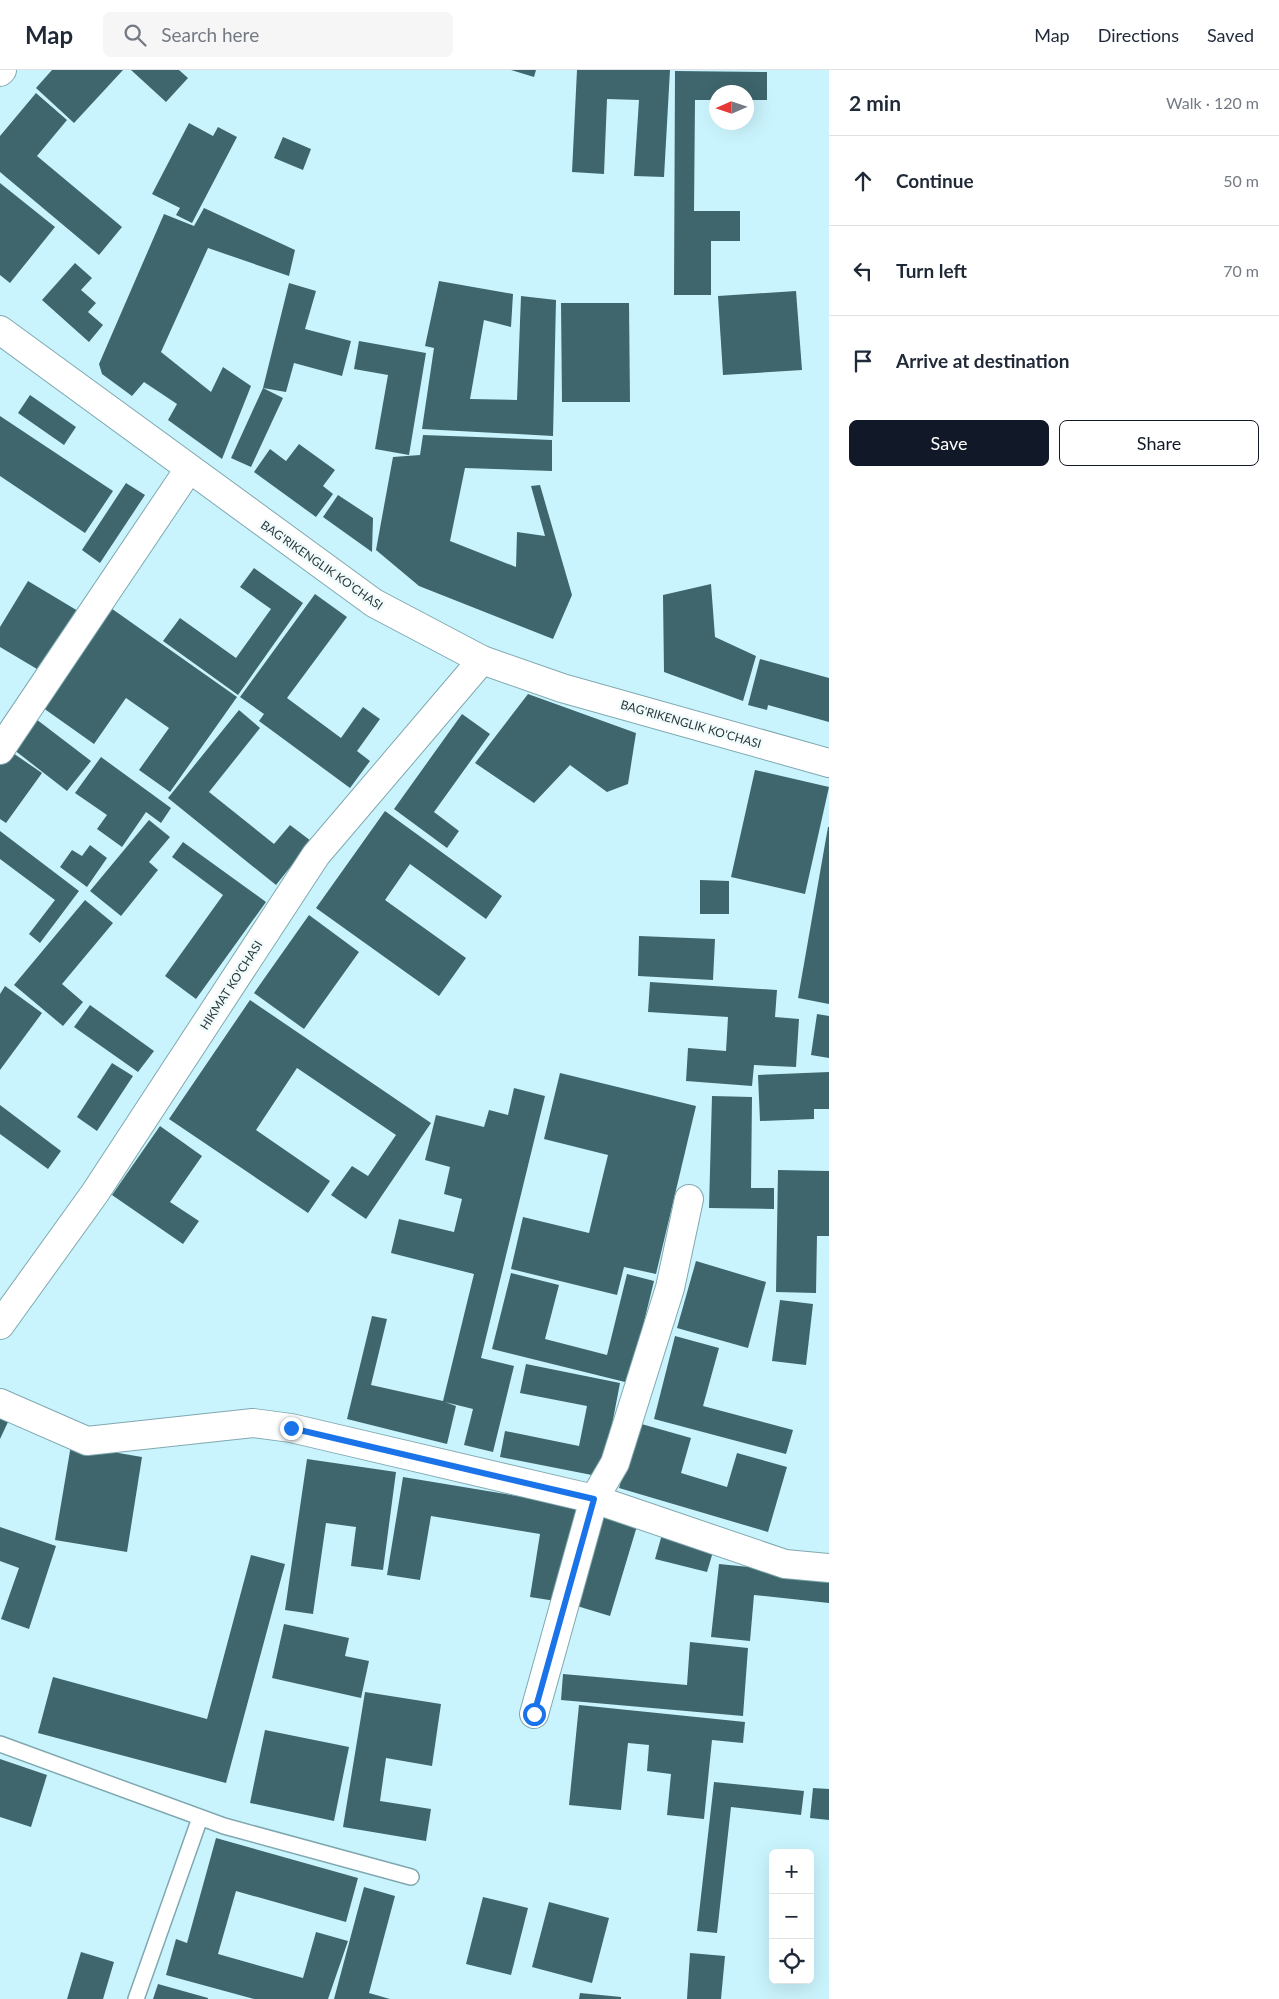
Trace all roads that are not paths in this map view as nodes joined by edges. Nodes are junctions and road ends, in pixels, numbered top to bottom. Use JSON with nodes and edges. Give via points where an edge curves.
{"nodes":[{"id":1,"x":0,"y":330,"type":"edge"},
{"id":2,"x":189,"y":469,"type":"junction"},
{"id":3,"x":482,"y":660,"type":"junction"},
{"id":4,"x":0,"y":750,"type":"edge"},
{"id":5,"x":829,"y":762,"type":"edge"},
{"id":6,"x":690,"y":1199,"type":"dead end"},
{"id":7,"x":0,"y":1325,"type":"edge"},
{"id":8,"x":0,"y":1403,"type":"edge"},
{"id":9,"x":594,"y":1499,"type":"junction"},
{"id":10,"x":829,"y":1568,"type":"edge"},
{"id":11,"x":534,"y":1714,"type":"dead end"},
{"id":12,"x":0,"y":1744,"type":"edge"},
{"id":13,"x":200,"y":1818,"type":"junction"},
{"id":14,"x":411,"y":1877,"type":"dead end"},
{"id":15,"x":136,"y":1999,"type":"edge"}],
"edges":[{"from":1,"to":2,"type":"street","name":"BAG'RIKENGLIK KO'CHASI"},
{"from":2,"to":3,"type":"street","name":"BAG'RIKENGLIK KO'CHASI","via":[[374,603]]},
{"from":2,"to":4,"type":"street"},
{"from":3,"to":5,"type":"street","name":"BAG'RIKENGLIK KO'CHASI","via":[[562,688]]},
{"from":3,"to":7,"type":"street","name":"HIKMAT KO'CHASI","via":[[316,855],[95,1193]]},
{"from":6,"to":9,"type":"street","via":[[670,1288],[615,1463]]},
{"from":8,"to":9,"type":"street","via":[[87,1441],[262,1424],[316,1433]]},
{"from":9,"to":10,"type":"street","via":[[785,1564]]},
{"from":9,"to":11,"type":"street"},
{"from":12,"to":13,"type":"lane"},
{"from":13,"to":14,"type":"lane"},
{"from":13,"to":15,"type":"lane"}]}
